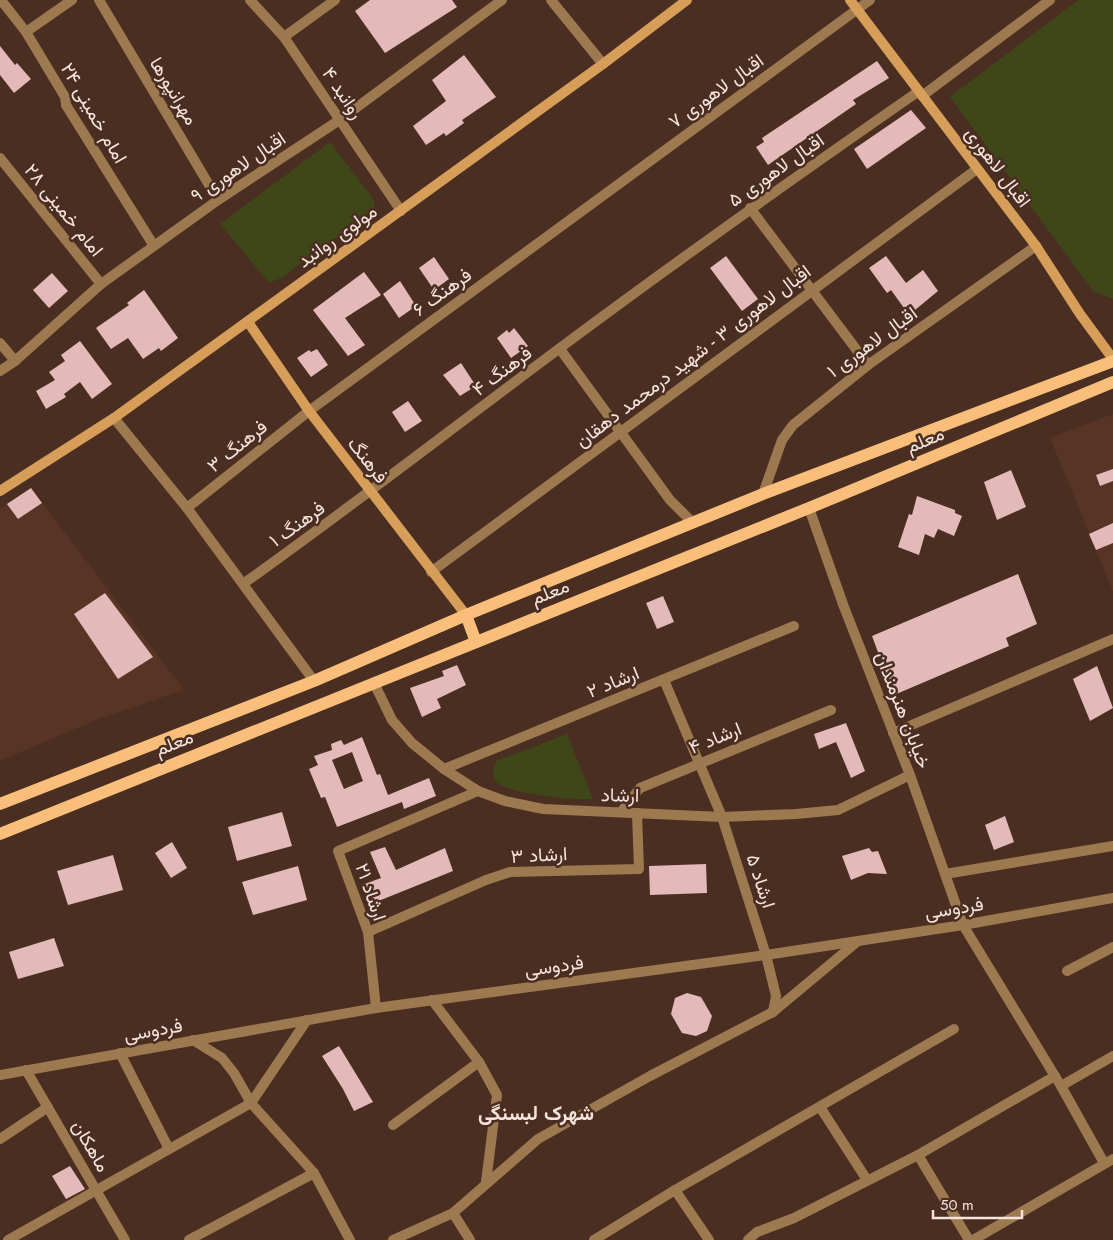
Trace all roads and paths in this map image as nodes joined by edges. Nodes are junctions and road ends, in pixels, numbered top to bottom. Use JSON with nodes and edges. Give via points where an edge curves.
{"nodes":[{"id":1,"x":1,"y":0,"type":"edge"},
{"id":2,"x":72,"y":0,"type":"edge"},
{"id":3,"x":99,"y":0,"type":"edge"},
{"id":4,"x":250,"y":0,"type":"edge"},
{"id":5,"x":334,"y":0,"type":"edge"},
{"id":6,"x":502,"y":0,"type":"edge"},
{"id":7,"x":551,"y":0,"type":"edge"},
{"id":8,"x":687,"y":0,"type":"edge"},
{"id":9,"x":850,"y":0,"type":"edge"},
{"id":10,"x":870,"y":0,"type":"edge"},
{"id":11,"x":1050,"y":0,"type":"edge"},
{"id":12,"x":857,"y":9,"type":"junction"},
{"id":13,"x":26,"y":32,"type":"junction"},
{"id":14,"x":284,"y":38,"type":"junction"},
{"id":15,"x":603,"y":64,"type":"junction"},
{"id":16,"x":921,"y":94,"type":"junction"},
{"id":17,"x":340,"y":119,"type":"junction"},
{"id":18,"x":0,"y":158,"type":"edge"},
{"id":19,"x":977,"y":169,"type":"junction"},
{"id":20,"x":218,"y":200,"type":"junction"},
{"id":21,"x":596,"y":201,"type":"joint"},
{"id":22,"x":750,"y":208,"type":"junction"},
{"id":23,"x":401,"y":211,"type":"junction"},
{"id":24,"x":154,"y":246,"type":"junction"},
{"id":25,"x":1036,"y":246,"type":"junction"},
{"id":26,"x":655,"y":278,"type":"joint"},
{"id":27,"x":102,"y":284,"type":"junction"},
{"id":28,"x":812,"y":289,"type":"junction"},
{"id":29,"x":248,"y":322,"type":"junction"},
{"id":30,"x":0,"y":343,"type":"edge"},
{"id":31,"x":560,"y":349,"type":"junction"},
{"id":32,"x":1113,"y":360,"type":"edge"},
{"id":33,"x":15,"y":361,"type":"junction"},
{"id":34,"x":868,"y":365,"type":"junction"},
{"id":35,"x":0,"y":371,"type":"edge"},
{"id":36,"x":1113,"y":382,"type":"edge"},
{"id":37,"x":309,"y":411,"type":"junction"},
{"id":38,"x":114,"y":418,"type":"junction"},
{"id":39,"x":621,"y":431,"type":"junction"},
{"id":40,"x":0,"y":490,"type":"edge"},
{"id":41,"x":371,"y":492,"type":"junction"},
{"id":42,"x":763,"y":494,"type":"junction"},
{"id":43,"x":187,"y":508,"type":"junction"},
{"id":44,"x":809,"y":508,"type":"junction"},
{"id":45,"x":693,"y":523,"type":"junction"},
{"id":46,"x":431,"y":572,"type":"junction"},
{"id":47,"x":243,"y":584,"type":"junction"},
{"id":48,"x":466,"y":615,"type":"junction"},
{"id":49,"x":794,"y":626,"type":"dead end"},
{"id":50,"x":1113,"y":639,"type":"edge"},
{"id":51,"x":476,"y":642,"type":"junction"},
{"id":52,"x":664,"y":680,"type":"junction"},
{"id":53,"x":314,"y":681,"type":"junction"},
{"id":54,"x":374,"y":682,"type":"junction"},
{"id":55,"x":831,"y":710,"type":"dead end"},
{"id":56,"x":892,"y":733,"type":"junction"},
{"id":57,"x":700,"y":763,"type":"junction"},
{"id":58,"x":444,"y":769,"type":"junction"},
{"id":59,"x":910,"y":775,"type":"junction"},
{"id":60,"x":478,"y":791,"type":"junction"},
{"id":61,"x":0,"y":804,"type":"edge"},
{"id":62,"x":621,"y":812,"type":"junction"},
{"id":63,"x":637,"y":813,"type":"junction"},
{"id":64,"x":722,"y":817,"type":"junction"},
{"id":65,"x":0,"y":834,"type":"edge"},
{"id":66,"x":1113,"y":846,"type":"edge"},
{"id":67,"x":945,"y":874,"type":"junction"},
{"id":68,"x":1113,"y":898,"type":"edge"},
{"id":69,"x":964,"y":925,"type":"junction"},
{"id":70,"x":368,"y":932,"type":"junction"},
{"id":71,"x":858,"y":941,"type":"junction"},
{"id":72,"x":1113,"y":946,"type":"edge"},
{"id":73,"x":766,"y":955,"type":"junction"},
{"id":74,"x":1067,"y":971,"type":"dead end"},
{"id":75,"x":432,"y":1000,"type":"junction"},
{"id":76,"x":376,"y":1008,"type":"junction"},
{"id":77,"x":773,"y":1012,"type":"junction"},
{"id":78,"x":308,"y":1020,"type":"junction"},
{"id":79,"x":954,"y":1029,"type":"dead end"},
{"id":80,"x":193,"y":1040,"type":"junction"},
{"id":81,"x":120,"y":1053,"type":"junction"},
{"id":82,"x":1113,"y":1056,"type":"edge"},
{"id":83,"x":479,"y":1062,"type":"junction"},
{"id":84,"x":26,"y":1070,"type":"junction"},
{"id":85,"x":0,"y":1075,"type":"edge"},
{"id":86,"x":1055,"y":1076,"type":"junction"},
{"id":87,"x":1062,"y":1086,"type":"junction"},
{"id":88,"x":251,"y":1103,"type":"junction"},
{"id":89,"x":48,"y":1107,"type":"junction"},
{"id":90,"x":820,"y":1107,"type":"junction"},
{"id":91,"x":393,"y":1125,"type":"dead end"},
{"id":92,"x":0,"y":1139,"type":"edge"},
{"id":93,"x":169,"y":1149,"type":"junction"},
{"id":94,"x":918,"y":1155,"type":"junction"},
{"id":95,"x":1108,"y":1161,"type":"edge"},
{"id":96,"x":314,"y":1173,"type":"junction"},
{"id":97,"x":867,"y":1180,"type":"junction"},
{"id":98,"x":486,"y":1182,"type":"junction"},
{"id":99,"x":96,"y":1190,"type":"junction"},
{"id":100,"x":675,"y":1190,"type":"junction"},
{"id":101,"x":453,"y":1213,"type":"junction"},
{"id":102,"x":8,"y":1240,"type":"edge"},
{"id":103,"x":125,"y":1240,"type":"edge"},
{"id":104,"x":189,"y":1240,"type":"edge"},
{"id":105,"x":350,"y":1240,"type":"edge"},
{"id":106,"x":394,"y":1240,"type":"edge"},
{"id":107,"x":470,"y":1240,"type":"edge"},
{"id":108,"x":594,"y":1240,"type":"edge"},
{"id":109,"x":709,"y":1240,"type":"edge"},
{"id":110,"x":748,"y":1240,"type":"edge"},
{"id":111,"x":971,"y":1240,"type":"edge"}],
"edges":[{"from":1,"to":13,"type":"street","name":"امام خمینی ۲۴"},
{"from":2,"to":13,"type":"street"},
{"from":3,"to":20,"type":"street","name":"مهرانپورها"},
{"from":4,"to":14,"type":"street","name":"روانبد ۴"},
{"from":5,"to":14,"type":"street"},
{"from":6,"to":17,"type":"street","name":"اقبال لاهوری ۹"},
{"from":7,"to":15,"type":"street"},
{"from":8,"to":15,"type":"street","name":"مولوی روانبد"},
{"from":9,"to":12,"type":"street","name":"اقبال لاهوری"},
{"from":10,"to":12,"type":"street","name":"اقبال لاهوری ۷"},
{"from":11,"to":16,"type":"street","name":"اقبال لاهوری ۵"},
{"from":12,"to":16,"type":"street","name":"اقبال لاهوری"},
{"from":12,"to":21,"type":"street","name":"اقبال لاهوری ۷"},
{"from":13,"to":24,"type":"street","name":"امام خمینی ۲۴","via":[[65,97],[66,105]]},
{"from":14,"to":17,"type":"street","name":"روانبد ۴"},
{"from":15,"to":23,"type":"street","name":"مولوی روانبد"},
{"from":16,"to":19,"type":"street","name":"اقبال لاهوری"},
{"from":16,"to":22,"type":"street","name":"اقبال لاهوری ۵"},
{"from":17,"to":20,"type":"street","name":"اقبال لاهوری ۹"},
{"from":17,"to":23,"type":"street","name":"روانبد ۴"},
{"from":18,"to":27,"type":"street","name":"امام خمینی ۲۸"},
{"from":19,"to":25,"type":"street","name":"اقبال لاهوری"},
{"from":19,"to":28,"type":"street","name":"اقبال لاهوری ۳ - شهید درمحمد دهقان"},
{"from":20,"to":24,"type":"street","name":"اقبال لاهوری ۹"},
{"from":21,"to":37,"type":"street","name":"فرهنگ ۶"},
{"from":22,"to":26,"type":"street","name":"اقبال لاهوری ۵"},
{"from":22,"to":28,"type":"street"},
{"from":23,"to":29,"type":"street","name":"مولوی روانبد"},
{"from":24,"to":27,"type":"street","name":"اقبال لاهوری ۹"},
{"from":25,"to":32,"type":"street","name":"اقبال لاهوری"},
{"from":25,"to":34,"type":"street","name":"اقبال لاهوری ۱"},
{"from":26,"to":31,"type":"street","name":"فرهنگ ۴"},
{"from":27,"to":33,"type":"street","name":"اقبال لاهوری ۹"},
{"from":28,"to":34,"type":"street"},
{"from":28,"to":39,"type":"street","name":"اقبال لاهوری ۳ - شهید درمحمد دهقان"},
{"from":29,"to":37,"type":"street","name":"فرهنگ"},
{"from":29,"to":38,"type":"street","name":"مولوی روانبد"},
{"from":30,"to":33,"type":"street"},
{"from":31,"to":39,"type":"street"},
{"from":31,"to":41,"type":"street","name":"فرهنگ ۴"},
{"from":32,"to":42,"type":"main road","name":"معلم"},
{"from":33,"to":35,"type":"street","name":"اقبال لاهوری ۹"},
{"from":34,"to":42,"type":"street","name":"اقبال لاهوری ۱","via":[[792,425],[782,440]]},
{"from":36,"to":44,"type":"main road","name":"معلم"},
{"from":37,"to":41,"type":"street","name":"فرهنگ"},
{"from":37,"to":43,"type":"street","name":"فرهنگ ۳"},
{"from":38,"to":40,"type":"street","name":"مولوی روانبد"},
{"from":38,"to":43,"type":"street"},
{"from":39,"to":45,"type":"street","via":[[670,500]]},
{"from":39,"to":46,"type":"street","name":"اقبال لاهوری ۳ - شهید درمحمد دهقان"},
{"from":41,"to":46,"type":"street","name":"فرهنگ"},
{"from":41,"to":47,"type":"street","name":"فرهنگ ۱"},
{"from":42,"to":45,"type":"main road","name":"معلم"},
{"from":43,"to":47,"type":"street"},
{"from":44,"to":51,"type":"main road","name":"معلم"},
{"from":44,"to":56,"type":"street","name":"خیابان هنرمندان"},
{"from":45,"to":48,"type":"main road","name":"معلم"},
{"from":46,"to":48,"type":"street","name":"فرهنگ"},
{"from":47,"to":53,"type":"street"},
{"from":48,"to":51,"type":"main road"},
{"from":48,"to":53,"type":"main road","name":"معلم"},
{"from":49,"to":52,"type":"street","name":"ارشاد ۲"},
{"from":50,"to":56,"type":"street"},
{"from":51,"to":54,"type":"main road","name":"معلم"},
{"from":52,"to":57,"type":"street","name":"ارشاد ۵"},
{"from":52,"to":58,"type":"street","name":"ارشاد ۲"},
{"from":53,"to":61,"type":"main road","name":"معلم"},
{"from":54,"to":58,"type":"street","name":"ارشاد","via":[[392,720],[412,743]]},
{"from":54,"to":65,"type":"main road","name":"معلم"},
{"from":55,"to":57,"type":"street","name":"ارشاد ۴"},
{"from":56,"to":59,"type":"street","name":"خیابان هنرمندان"},
{"from":57,"to":62,"type":"street","name":"ارشاد ۴","via":[[640,788]]},
{"from":57,"to":64,"type":"street","name":"ارشاد ۵"},
{"from":58,"to":60,"type":"street","name":"ارشاد"},
{"from":59,"to":64,"type":"street","name":"ارشاد","via":[[838,810]]},
{"from":59,"to":67,"type":"street","name":"خیابان هنرمندان"},
{"from":60,"to":62,"type":"street","name":"ارشاد","via":[[543,809]]},
{"from":60,"to":70,"type":"street","name":"ارشاد ۲۱","via":[[338,851]]},
{"from":62,"to":63,"type":"street","name":"ارشاد"},
{"from":63,"to":64,"type":"street","name":"ارشاد"},
{"from":63,"to":70,"type":"street","name":"ارشاد ۳","via":[[639,868],[510,872]]},
{"from":64,"to":73,"type":"street","name":"ارشاد ۵"},
{"from":66,"to":67,"type":"street"},
{"from":67,"to":69,"type":"street","name":"خیابان هنرمندان"},
{"from":68,"to":69,"type":"street","name":"فردوسی"},
{"from":69,"to":71,"type":"street","name":"فردوسی"},
{"from":69,"to":86,"type":"street","name":"خیابان هنرمندان"},
{"from":70,"to":76,"type":"street","name":"ارشاد ۲۱"},
{"from":71,"to":73,"type":"street","name":"فردوسی"},
{"from":71,"to":77,"type":"street"},
{"from":72,"to":74,"type":"street"},
{"from":73,"to":75,"type":"street","name":"فردوسی"},
{"from":73,"to":77,"type":"street","name":"ارشاد ۵","via":[[776,996]]},
{"from":75,"to":76,"type":"street","name":"فردوسی"},
{"from":75,"to":83,"type":"street"},
{"from":76,"to":78,"type":"street","name":"فردوسی"},
{"from":77,"to":98,"type":"street","via":[[538,1139]]},
{"from":78,"to":80,"type":"street","name":"فردوسی"},
{"from":78,"to":88,"type":"street"},
{"from":79,"to":90,"type":"street"},
{"from":80,"to":81,"type":"street","name":"فردوسی"},
{"from":80,"to":88,"type":"street","via":[[222,1058]]},
{"from":81,"to":84,"type":"street","name":"فردوسی"},
{"from":81,"to":93,"type":"street"},
{"from":82,"to":87,"type":"street"},
{"from":83,"to":91,"type":"street"},
{"from":83,"to":98,"type":"street","via":[[497,1095]]},
{"from":84,"to":85,"type":"street","name":"فردوسی"},
{"from":84,"to":89,"type":"street","name":"ماهکان"},
{"from":86,"to":87,"type":"street","name":"خیابان هنرمندان"},
{"from":86,"to":94,"type":"street"},
{"from":87,"to":95,"type":"street","name":"خیابان هنرمندان"},
{"from":88,"to":93,"type":"street"},
{"from":88,"to":96,"type":"street"},
{"from":89,"to":92,"type":"street"},
{"from":89,"to":99,"type":"street","name":"ماهکان"},
{"from":90,"to":97,"type":"street"},
{"from":90,"to":100,"type":"street"},
{"from":93,"to":99,"type":"street"},
{"from":94,"to":97,"type":"street"},
{"from":94,"to":111,"type":"street"},
{"from":95,"to":111,"type":"street"},
{"from":96,"to":104,"type":"street"},
{"from":96,"to":105,"type":"street"},
{"from":97,"to":110,"type":"street","via":[[794,1218],[757,1232]]},
{"from":98,"to":101,"type":"street"},
{"from":99,"to":102,"type":"street"},
{"from":99,"to":103,"type":"street","name":"ماهکان"},
{"from":100,"to":108,"type":"street"},
{"from":100,"to":109,"type":"street"},
{"from":101,"to":106,"type":"street"},
{"from":101,"to":107,"type":"street"}]}
